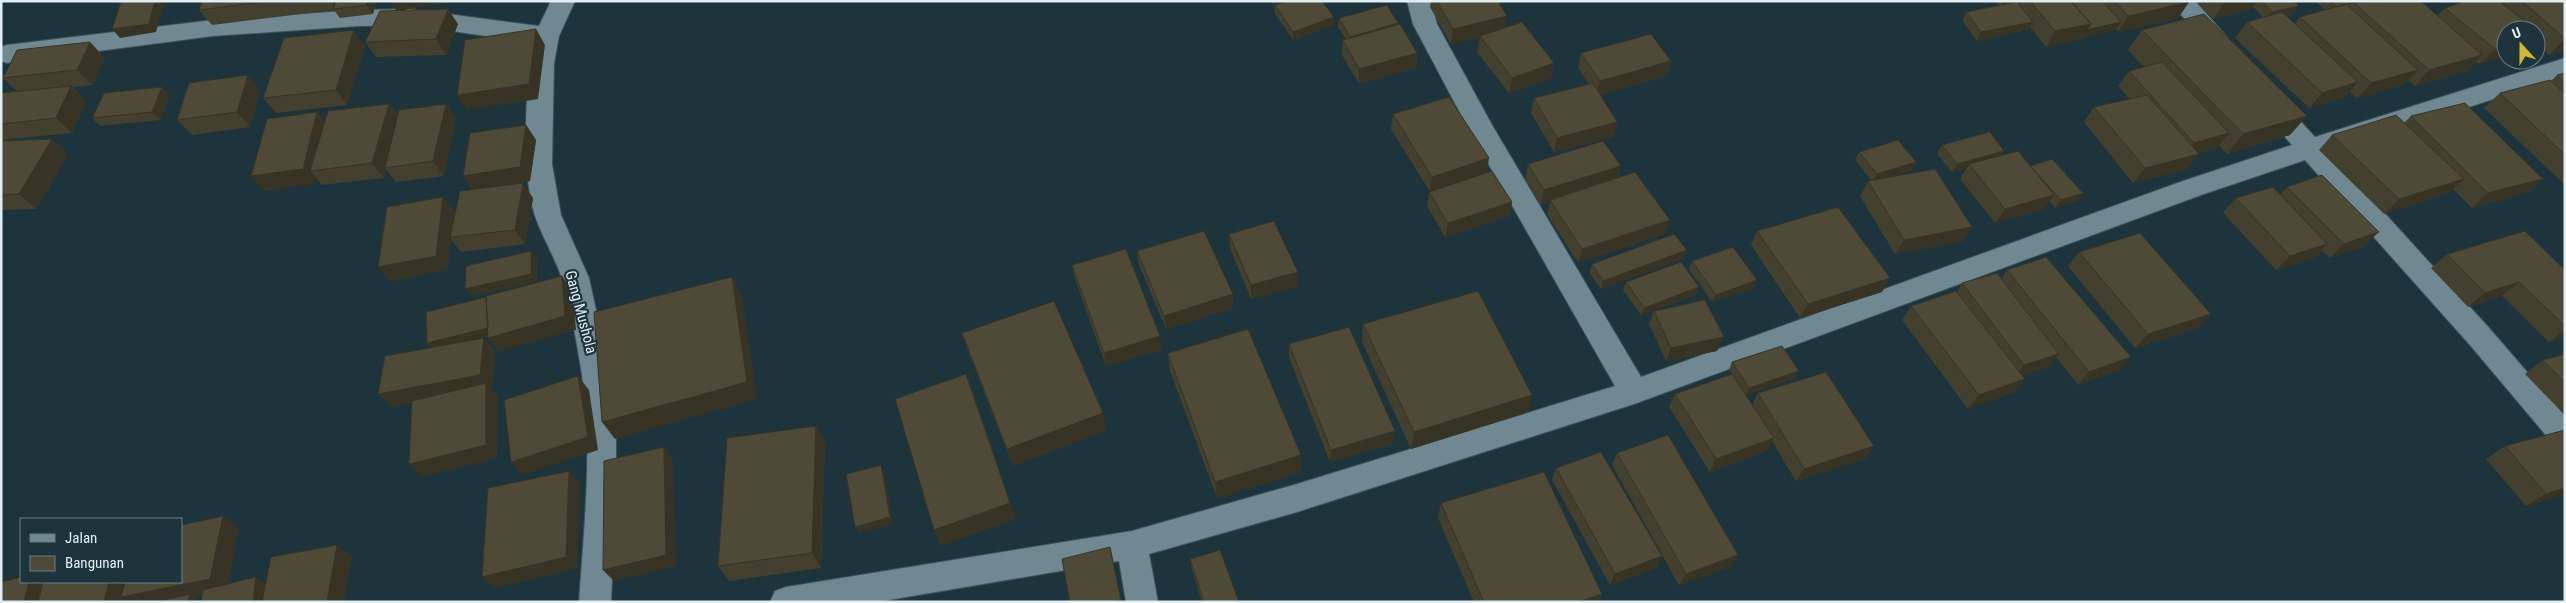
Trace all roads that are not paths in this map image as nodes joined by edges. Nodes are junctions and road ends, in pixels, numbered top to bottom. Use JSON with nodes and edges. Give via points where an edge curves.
{"nodes":[{"id":1,"x":563,"y":1,"type":"edge"},
{"id":2,"x":1419,"y":1,"type":"edge"},
{"id":3,"x":2181,"y":1,"type":"edge"},
{"id":4,"x":547,"y":36,"type":"junction"},
{"id":5,"x":7,"y":54,"type":"dead end"},
{"id":6,"x":2236,"y":62,"type":"edge"},
{"id":7,"x":2565,"y":67,"type":"edge"},
{"id":8,"x":2253,"y":83,"type":"edge"},
{"id":9,"x":2309,"y":149,"type":"junction"},
{"id":10,"x":1634,"y":392,"type":"junction"},
{"id":11,"x":2565,"y":437,"type":"edge"},
{"id":12,"x":1132,"y":545,"type":"junction"},
{"id":13,"x":595,"y":602,"type":"edge"},
{"id":14,"x":786,"y":602,"type":"edge"},
{"id":15,"x":1142,"y":602,"type":"edge"}],
"edges":[{"from":1,"to":4,"type":"street","name":"Gang Mushola"},
{"from":2,"to":10,"type":"street","via":[[1425,24],[1482,130]]},
{"from":3,"to":6,"type":"street"},
{"from":4,"to":5,"type":"street","via":[[410,17],[359,18],[213,28]]},
{"from":4,"to":13,"type":"street","name":"Gang Mushola","via":[[540,97],[542,191],[548,215],[575,278],[596,374],[602,420],[602,499]]},
{"from":7,"to":9,"type":"street"},
{"from":8,"to":9,"type":"street"},
{"from":9,"to":10,"type":"street"},
{"from":9,"to":11,"type":"street","via":[[2480,337]]},
{"from":10,"to":12,"type":"street","via":[[1297,498]]},
{"from":12,"to":14,"type":"street"},
{"from":12,"to":15,"type":"street"}]}
